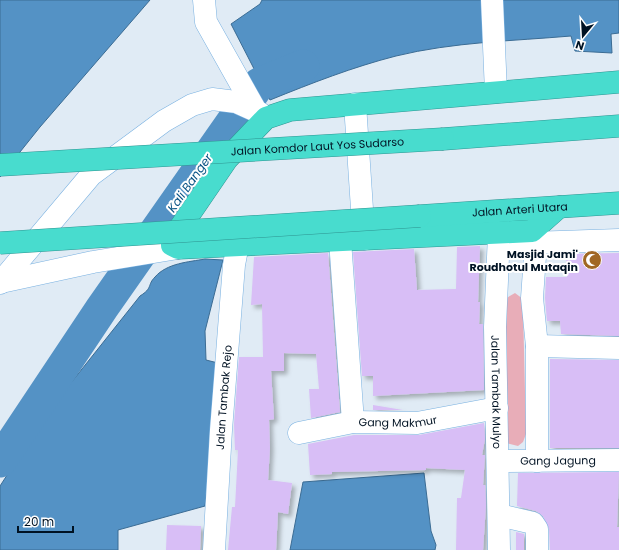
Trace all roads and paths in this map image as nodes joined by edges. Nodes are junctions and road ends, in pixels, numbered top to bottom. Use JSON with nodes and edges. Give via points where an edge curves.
{"nodes":[{"id":1,"x":204,"y":0,"type":"edge"},
{"id":2,"x":492,"y":0,"type":"edge"},
{"id":3,"x":619,"y":82,"type":"edge"},
{"id":4,"x":496,"y":92,"type":"junction"},
{"id":5,"x":355,"y":104,"type":"junction"},
{"id":6,"x":253,"y":109,"type":"junction"},
{"id":7,"x":619,"y":126,"type":"edge"},
{"id":8,"x":0,"y":165,"type":"edge"},
{"id":9,"x":619,"y":203,"type":"edge"},
{"id":10,"x":559,"y":207,"type":"junction"},
{"id":11,"x":534,"y":236,"type":"junction"},
{"id":12,"x":364,"y":239,"type":"junction"},
{"id":13,"x":499,"y":239,"type":"junction"},
{"id":14,"x":340,"y":240,"type":"junction"},
{"id":15,"x":619,"y":240,"type":"edge"},
{"id":16,"x":0,"y":242,"type":"edge"},
{"id":17,"x":238,"y":244,"type":"junction"},
{"id":18,"x":178,"y":248,"type":"junction"},
{"id":19,"x":1,"y":283,"type":"edge"},
{"id":20,"x":537,"y":346,"type":"junction"},
{"id":21,"x":619,"y":348,"type":"edge"},
{"id":22,"x":497,"y":408,"type":"junction"},
{"id":23,"x":353,"y":422,"type":"junction"},
{"id":24,"x":299,"y":433,"type":"dead end"},
{"id":25,"x":619,"y":460,"type":"edge"},
{"id":26,"x":498,"y":461,"type":"junction"},
{"id":27,"x":537,"y":461,"type":"junction"},
{"id":28,"x":499,"y":515,"type":"junction"},
{"id":29,"x":214,"y":550,"type":"edge"},
{"id":30,"x":499,"y":550,"type":"edge"},
{"id":31,"x":537,"y":550,"type":"edge"}],
"edges":[{"from":1,"to":6,"type":"street","via":[[206,22]]},
{"from":2,"to":4,"type":"street"},
{"from":3,"to":4,"type":"highway"},
{"from":4,"to":5,"type":"highway"},
{"from":5,"to":6,"type":"highway","via":[[290,110]]},
{"from":5,"to":12,"type":"street"},
{"from":6,"to":18,"type":"highway","via":[[227,159],[173,238],[172,245]]},
{"from":6,"to":19,"type":"street","via":[[212,99],[192,105],[164,122],[91,176]]},
{"from":7,"to":8,"type":"highway","name":"Jalan Komdor Laut Yos Sudarso","bridge":true},
{"from":9,"to":10,"type":"highway","name":"Jalan Arteri Utara"},
{"from":10,"to":11,"type":"highway"},
{"from":10,"to":16,"type":"highway","name":"Jalan Arteri Utara","bridge":true},
{"from":11,"to":13,"type":"highway"},
{"from":11,"to":15,"type":"street"},
{"from":11,"to":20,"type":"street","via":[[532,298]]},
{"from":12,"to":13,"type":"highway"},
{"from":12,"to":14,"type":"highway"},
{"from":13,"to":22,"type":"street","name":"Jalan Tambak Mulyo","via":[[495,327]]},
{"from":14,"to":17,"type":"highway"},
{"from":14,"to":23,"type":"street"},
{"from":17,"to":18,"type":"highway"},
{"from":17,"to":29,"type":"street","name":"Jalan Tambak Rejo","via":[[234,264]]},
{"from":18,"to":19,"type":"street","via":[[93,262]]},
{"from":20,"to":21,"type":"street"},
{"from":20,"to":27,"type":"street"},
{"from":22,"to":23,"type":"street","name":"Gang Makmur","via":[[418,423]]},
{"from":22,"to":26,"type":"street","name":"Jalan Tambak Mulyo"},
{"from":23,"to":24,"type":"street","name":"Gang Makmur"},
{"from":25,"to":27,"type":"street","name":"Gang Jagung"},
{"from":26,"to":27,"type":"street","name":"Gang Jagung"},
{"from":26,"to":28,"type":"street","name":"Jalan Tambak Mulyo"},
{"from":28,"to":30,"type":"street","name":"Jalan Tambak Mulyo"},
{"from":28,"to":31,"type":"street","via":[[533,523],[537,528]]}]}
